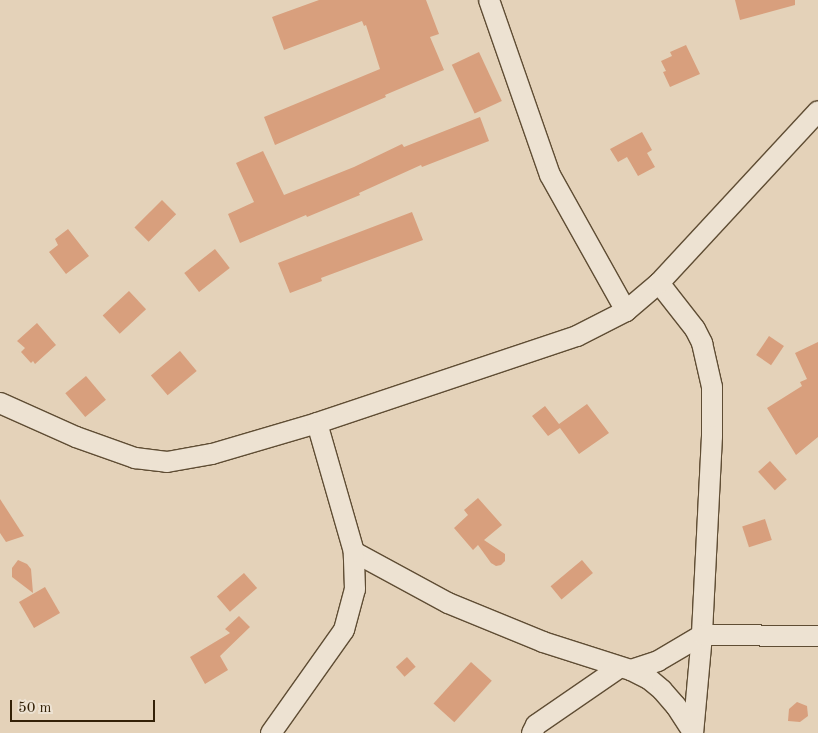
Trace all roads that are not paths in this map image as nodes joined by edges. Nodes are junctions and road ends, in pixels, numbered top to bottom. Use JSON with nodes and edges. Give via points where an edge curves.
{"nodes":[{"id":1,"x":489,"y":0,"type":"edge"},
{"id":2,"x":818,"y":111,"type":"edge"},
{"id":3,"x":659,"y":283,"type":"junction"},
{"id":4,"x":626,"y":311,"type":"junction"},
{"id":5,"x":0,"y":403,"type":"edge"},
{"id":6,"x":316,"y":423,"type":"junction"},
{"id":7,"x":354,"y":552,"type":"junction"},
{"id":8,"x":702,"y":635,"type":"junction"},
{"id":9,"x":818,"y":636,"type":"edge"},
{"id":10,"x":625,"y":669,"type":"junction"},
{"id":11,"x":693,"y":732,"type":"edge"},
{"id":12,"x":271,"y":733,"type":"edge"},
{"id":13,"x":532,"y":733,"type":"edge"}],
"edges":[{"from":1,"to":4,"type":"street","via":[[550,176]]},
{"from":2,"to":3,"type":"street"},
{"from":3,"to":4,"type":"street"},
{"from":3,"to":8,"type":"street","via":[[695,329],[702,343],[712,387]]},
{"from":4,"to":6,"type":"street","via":[[577,336]]},
{"from":5,"to":6,"type":"street","via":[[84,440],[135,458],[168,462],[212,454]]},
{"from":6,"to":7,"type":"street"},
{"from":7,"to":10,"type":"street","via":[[448,603],[542,642]]},
{"from":7,"to":12,"type":"street","via":[[355,589],[344,630]]},
{"from":8,"to":9,"type":"street"},
{"from":8,"to":10,"type":"street","via":[[658,661]]},
{"from":8,"to":11,"type":"street"},
{"from":10,"to":11,"type":"street","via":[[662,690]]},
{"from":10,"to":13,"type":"street","via":[[536,725]]}]}
